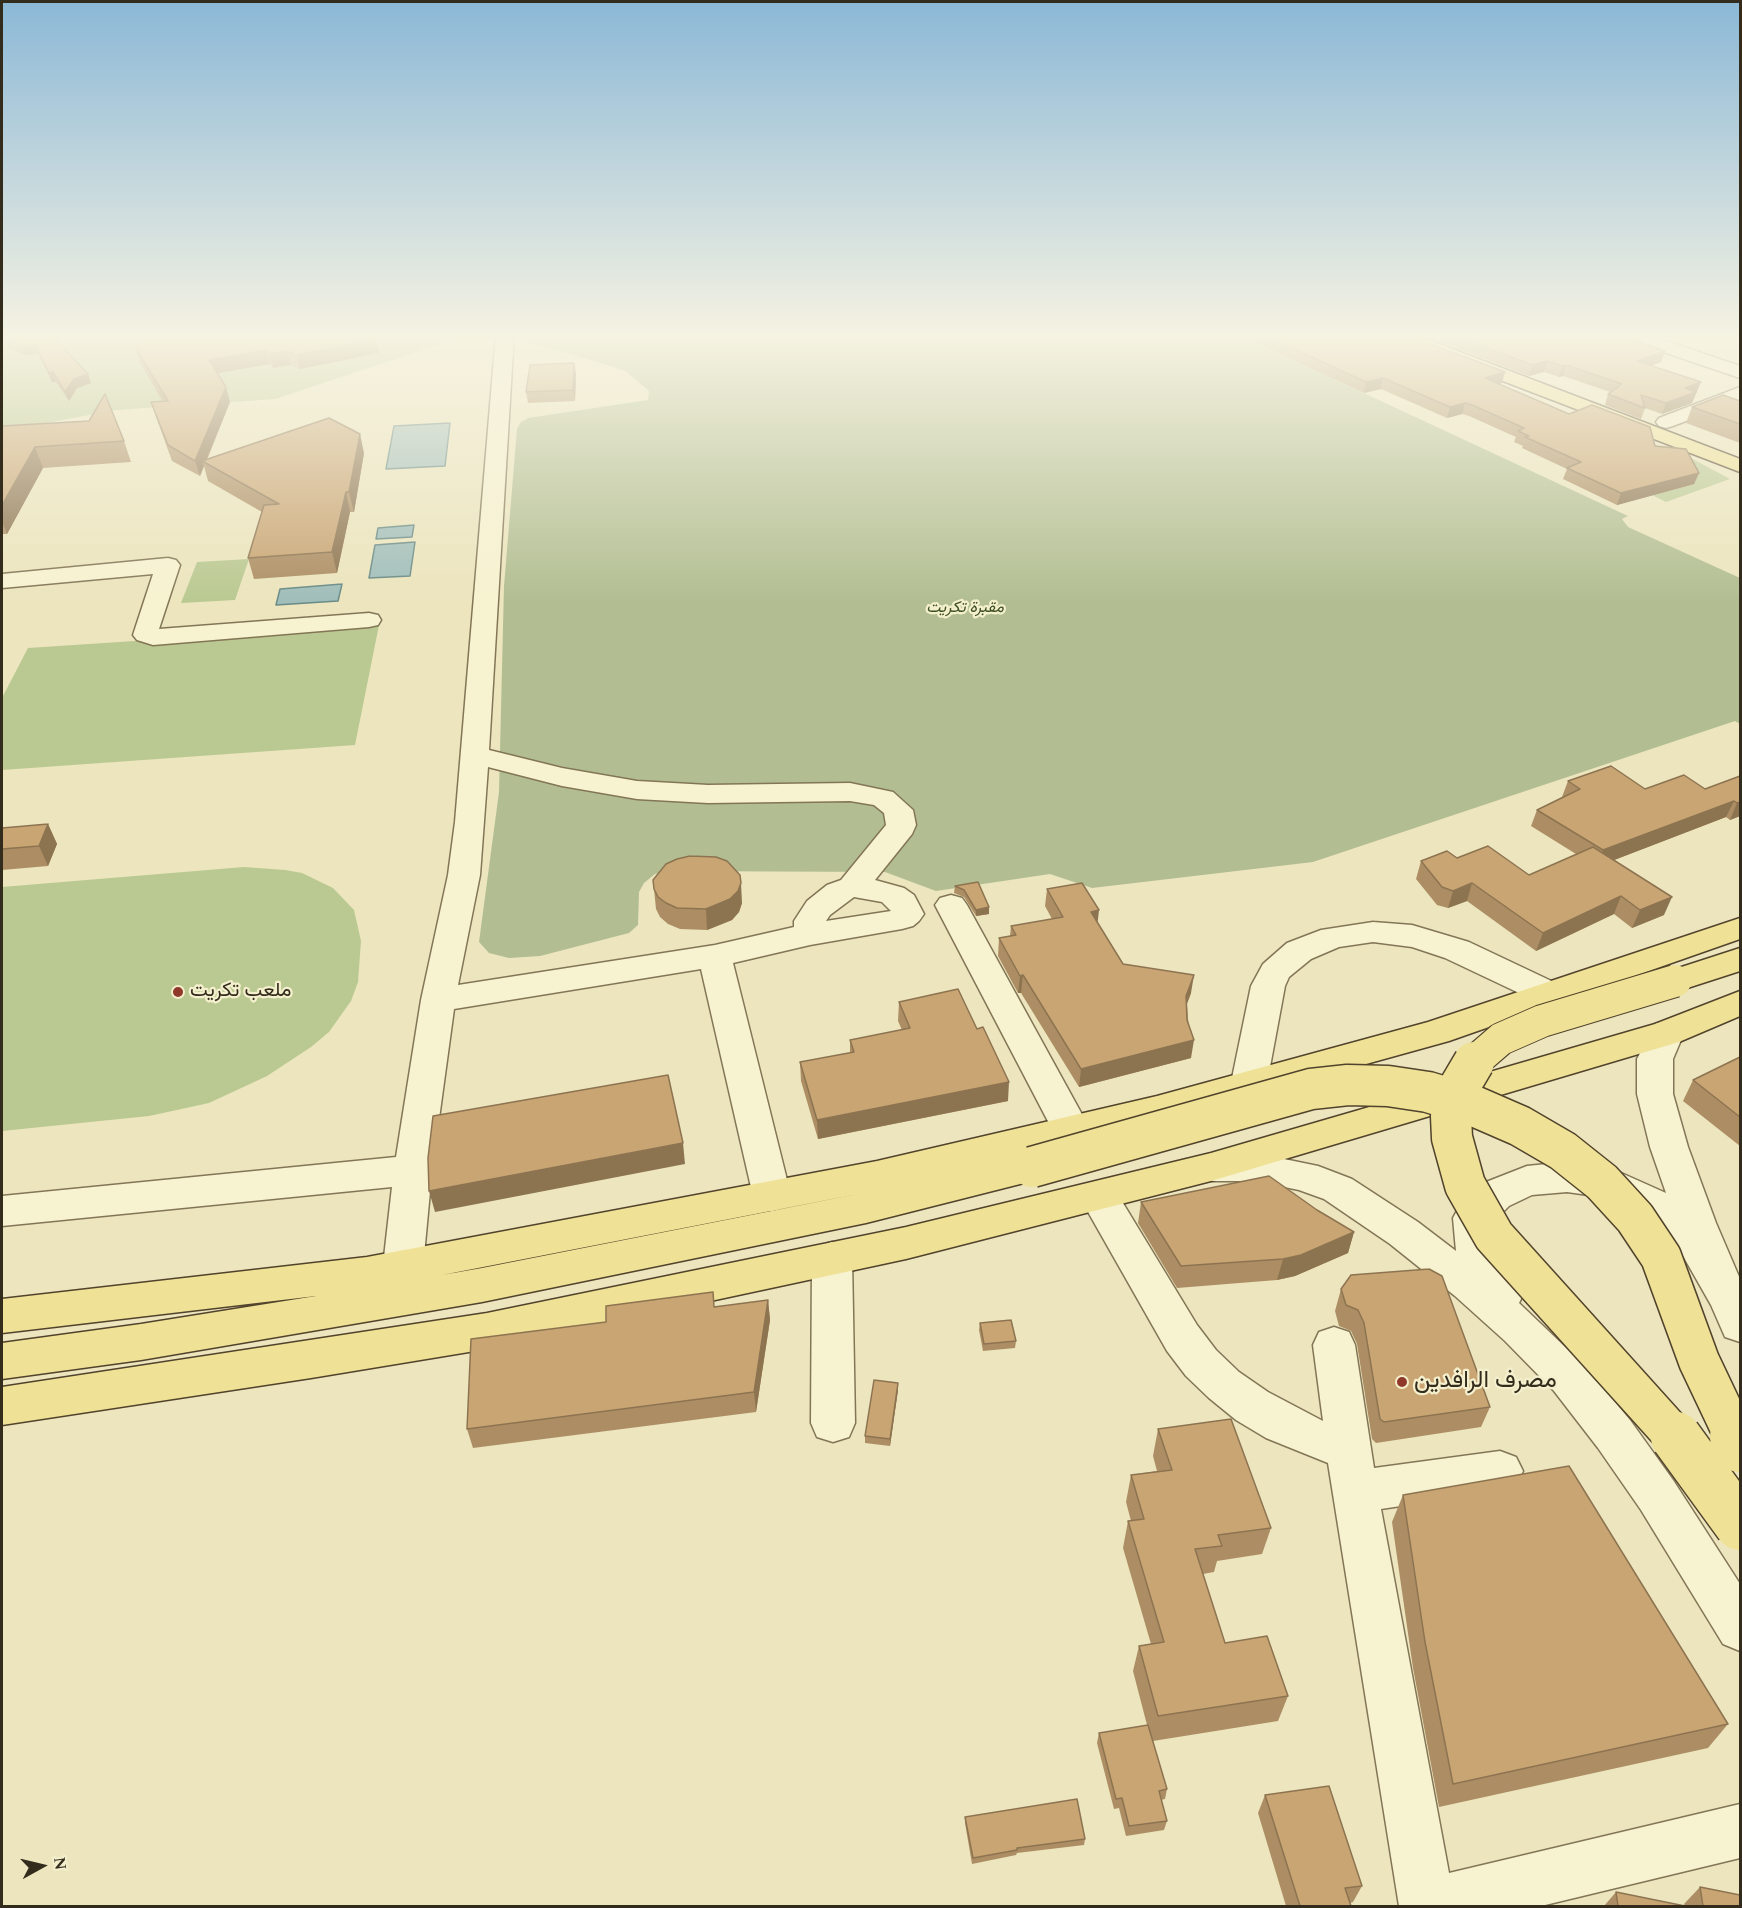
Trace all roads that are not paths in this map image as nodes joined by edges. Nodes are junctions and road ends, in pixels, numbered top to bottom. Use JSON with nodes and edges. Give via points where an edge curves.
{"nodes":[{"id":1,"x":499,"y":423,"type":"edge"},
{"id":2,"x":1628,"y":423,"type":"edge"},
{"id":3,"x":1669,"y":423,"type":"edge"},
{"id":4,"x":1740,"y":450,"type":"edge"},
{"id":5,"x":1740,"y":466,"type":"edge"},
{"id":6,"x":2,"y":581,"type":"edge"},
{"id":7,"x":369,"y":620,"type":"dead end"},
{"id":8,"x":475,"y":755,"type":"junction"},
{"id":9,"x":852,"y":887,"type":"junction"},
{"id":10,"x":951,"y":905,"type":"dead end"},
{"id":11,"x":1740,"y":928,"type":"edge"},
{"id":12,"x":810,"y":934,"type":"junction"},
{"id":13,"x":715,"y":956,"type":"junction"},
{"id":14,"x":1740,"y":958,"type":"edge"},
{"id":15,"x":1550,"y":994,"type":"junction"},
{"id":16,"x":438,"y":1000,"type":"junction"},
{"id":17,"x":1740,"y":1003,"type":"edge"},
{"id":18,"x":1667,"y":1033,"type":"junction"},
{"id":19,"x":1249,"y":1083,"type":"junction"},
{"id":20,"x":1071,"y":1129,"type":"junction"},
{"id":21,"x":1211,"y":1167,"type":"junction"},
{"id":22,"x":413,"y":1170,"type":"junction"},
{"id":23,"x":772,"y":1196,"type":"junction"},
{"id":24,"x":1098,"y":1196,"type":"junction"},
{"id":25,"x":2,"y":1211,"type":"edge"},
{"id":26,"x":832,"y":1258,"type":"junction"},
{"id":27,"x":404,"y":1266,"type":"junction"},
{"id":28,"x":1734,"y":1312,"type":"edge"},
{"id":29,"x":2,"y":1316,"type":"edge"},
{"id":30,"x":1334,"y":1345,"type":"dead end"},
{"id":31,"x":2,"y":1361,"type":"edge"},
{"id":32,"x":1569,"y":1378,"type":"junction"},
{"id":33,"x":2,"y":1406,"type":"edge"},
{"id":34,"x":833,"y":1423,"type":"dead end"},
{"id":35,"x":1740,"y":1448,"type":"edge"},
{"id":36,"x":1352,"y":1471,"type":"junction"},
{"id":37,"x":1500,"y":1471,"type":"dead end"},
{"id":38,"x":1740,"y":1525,"type":"edge"},
{"id":39,"x":1740,"y":1627,"type":"edge"},
{"id":40,"x":1740,"y":1831,"type":"edge"},
{"id":41,"x":1428,"y":1906,"type":"edge"}],
"edges":[{"from":1,"to":8,"type":"street"},
{"from":2,"to":5,"type":"main road"},
{"from":3,"to":4,"type":"main road"},
{"from":6,"to":7,"type":"street","via":[[168,565],[146,631],[146,635],[153,637]]},
{"from":8,"to":9,"type":"street","via":[[562,777],[637,790],[708,794],[850,792],[883,798],[898,810],[901,825],[893,840]]},
{"from":8,"to":16,"type":"street","via":[[464,875]]},
{"from":9,"to":12,"type":"street","via":[[838,892],[818,908],[810,921]]},
{"from":9,"to":12,"type":"street","via":[[893,895],[903,902],[908,914],[902,919]]},
{"from":10,"to":20,"type":"street"},
{"from":11,"to":15,"type":"main road"},
{"from":12,"to":13,"type":"street"},
{"from":13,"to":16,"type":"street"},
{"from":13,"to":23,"type":"street"},
{"from":14,"to":38,"type":"main road","bridge":true,"via":[[1542,1020],[1501,1039],[1470,1066],[1451,1116],[1452,1138],[1465,1185],[1494,1236],[1637,1392],[1688,1452]]},
{"from":15,"to":19,"type":"main road","via":[[1437,1032]]},
{"from":15,"to":19,"type":"street","via":[[1432,941],[1373,932],[1333,937],[1299,951],[1275,972],[1268,986]]},
{"from":16,"to":22,"type":"street"},
{"from":17,"to":18,"type":"main road"},
{"from":18,"to":21,"type":"main road"},
{"from":18,"to":28,"type":"street","via":[[1655,1059],[1656,1094],[1669,1147],[1696,1223]]},
{"from":19,"to":20,"type":"main road"},
{"from":20,"to":23,"type":"main road","via":[[877,1176]]},
{"from":21,"to":24,"type":"main road"},
{"from":21,"to":32,"type":"street","via":[[1255,1167],[1304,1176],[1338,1189],[1404,1233],[1469,1284]]},
{"from":22,"to":25,"type":"street"},
{"from":22,"to":27,"type":"street"},
{"from":23,"to":27,"type":"main road"},
{"from":24,"to":26,"type":"main road"},
{"from":24,"to":36,"type":"street","via":[[1182,1338],[1201,1362],[1252,1406],[1315,1439]]},
{"from":26,"to":33,"type":"main road","via":[[487,1331]]},
{"from":26,"to":34,"type":"street"},
{"from":27,"to":29,"type":"main road"},
{"from":28,"to":32,"type":"street","via":[[1696,1243],[1661,1208],[1610,1183],[1567,1177],[1527,1181],[1495,1195],[1473,1218],[1477,1262]]},
{"from":30,"to":36,"type":"street"},
{"from":31,"to":35,"type":"main road","bridge":true,"via":[[152,1340],[482,1284],[866,1208],[1032,1167],[1311,1089],[1388,1086],[1428,1092],[1520,1125],[1563,1151],[1602,1182],[1635,1218],[1661,1257],[1699,1360]]},
{"from":32,"to":39,"type":"street","via":[[1657,1495]]},
{"from":36,"to":37,"type":"street"},
{"from":36,"to":41,"type":"street"},
{"from":40,"to":41,"type":"street"}]}
